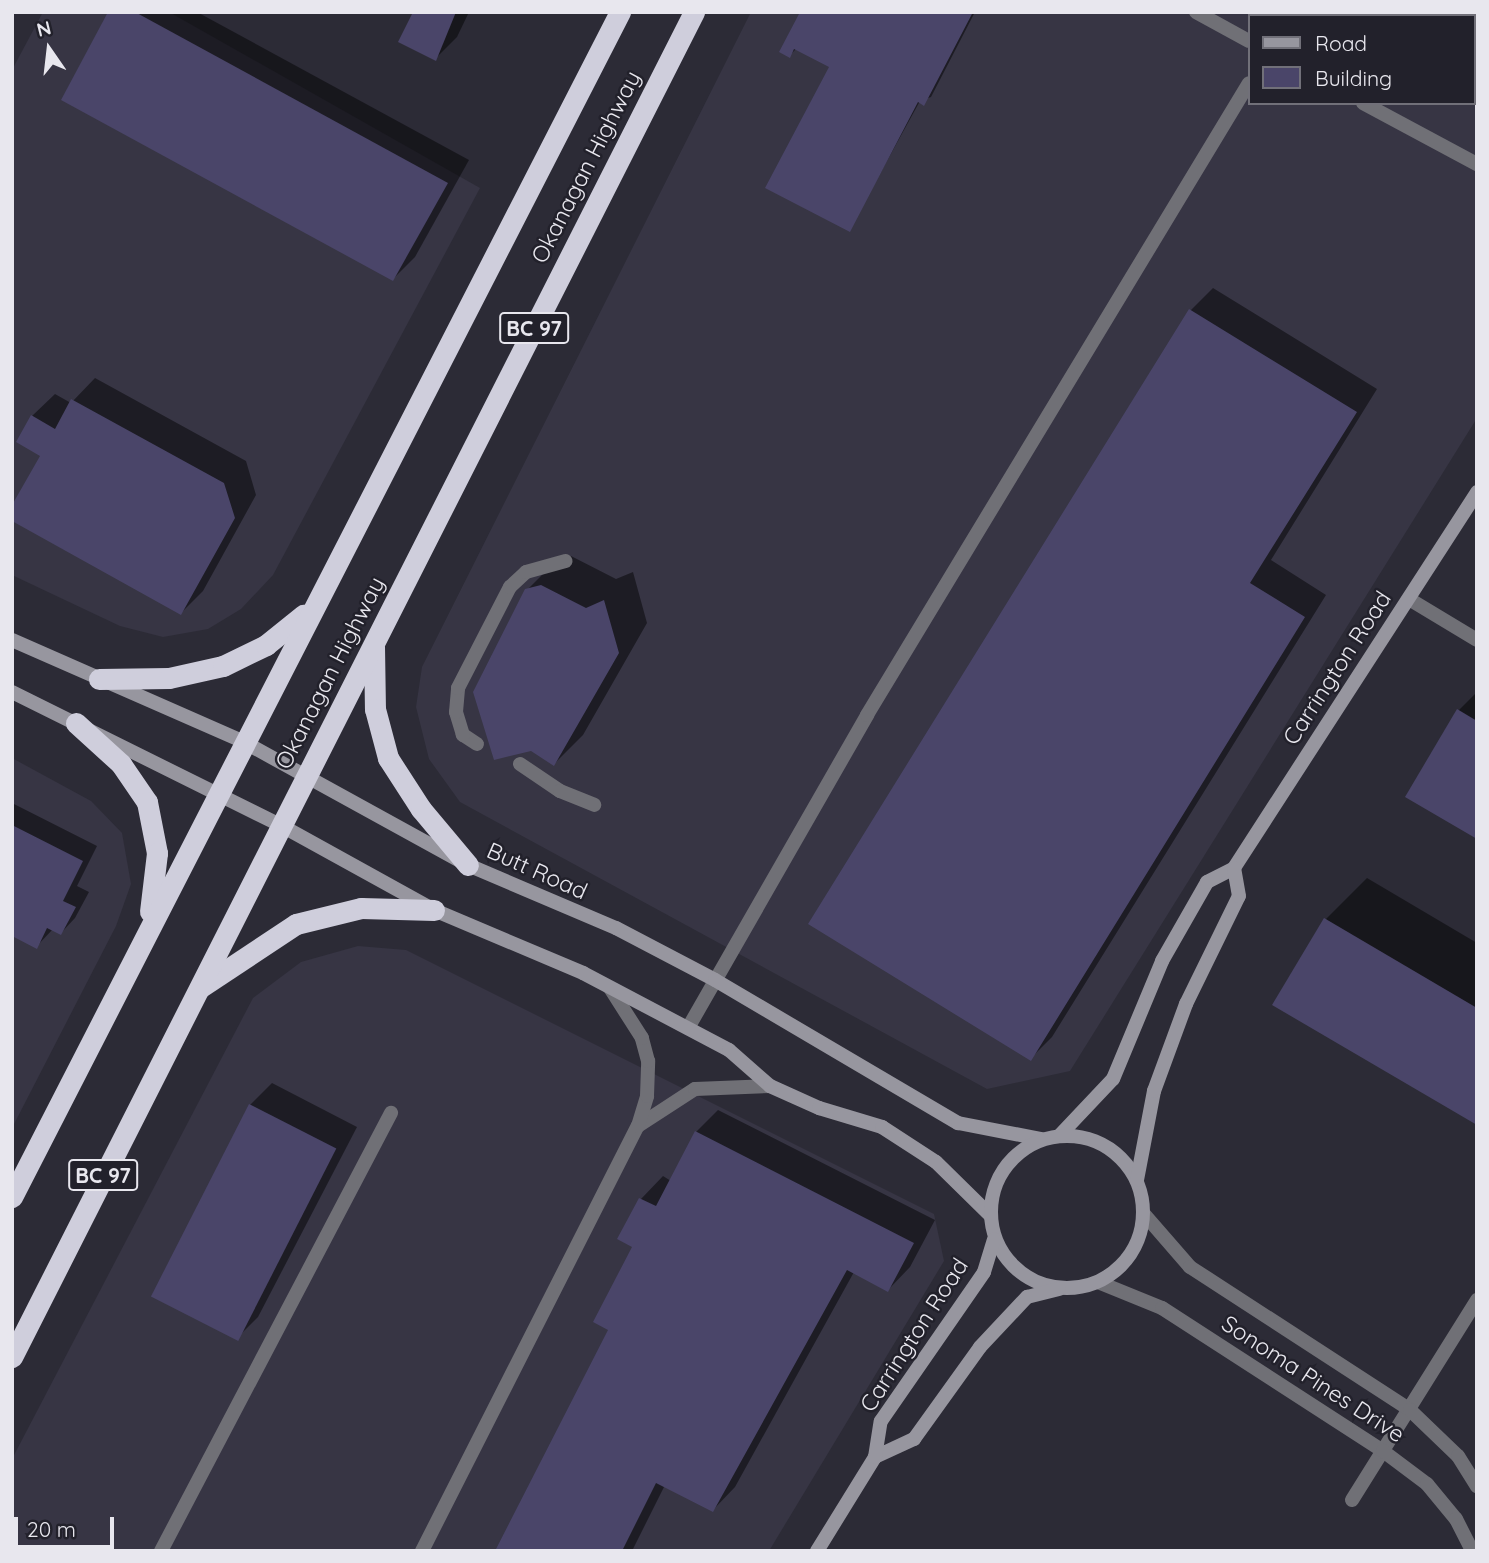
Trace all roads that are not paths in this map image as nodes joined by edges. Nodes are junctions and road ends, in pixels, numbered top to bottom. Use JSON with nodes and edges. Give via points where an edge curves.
{"nodes":[{"id":1,"x":620,"y":12,"type":"edge"},
{"id":2,"x":694,"y":12,"type":"edge"},
{"id":3,"x":1196,"y":12,"type":"edge"},
{"id":4,"x":1248,"y":40,"type":"edge"},
{"id":5,"x":1248,"y":85,"type":"edge"},
{"id":6,"x":1367,"y":105,"type":"edge"},
{"id":7,"x":1477,"y":164,"type":"edge"},
{"id":8,"x":1477,"y":492,"type":"edge"},
{"id":9,"x":566,"y":561,"type":"dead end"},
{"id":10,"x":1409,"y":599,"type":"junction"},
{"id":11,"x":310,"y":610,"type":"junction"},
{"id":12,"x":12,"y":640,"type":"edge"},
{"id":13,"x":1477,"y":640,"type":"edge"},
{"id":14,"x":373,"y":644,"type":"junction"},
{"id":15,"x":99,"y":679,"type":"junction"},
{"id":16,"x":12,"y":692,"type":"edge"},
{"id":17,"x":76,"y":723,"type":"junction"},
{"id":18,"x":242,"y":741,"type":"junction"},
{"id":19,"x":477,"y":744,"type":"dead end"},
{"id":20,"x":520,"y":764,"type":"dead end"},
{"id":21,"x":308,"y":775,"type":"junction"},
{"id":22,"x":216,"y":793,"type":"junction"},
{"id":23,"x":594,"y":806,"type":"dead end"},
{"id":24,"x":282,"y":826,"type":"junction"},
{"id":25,"x":468,"y":865,"type":"junction"},
{"id":26,"x":1234,"y":868,"type":"junction"},
{"id":27,"x":434,"y":910,"type":"junction"},
{"id":28,"x":149,"y":925,"type":"junction"},
{"id":29,"x":715,"y":980,"type":"junction"},
{"id":30,"x":610,"y":988,"type":"junction"},
{"id":31,"x":194,"y":992,"type":"junction"},
{"id":32,"x":688,"y":1028,"type":"junction"},
{"id":33,"x":769,"y":1086,"type":"junction"},
{"id":34,"x":391,"y":1113,"type":"dead end"},
{"id":35,"x":638,"y":1126,"type":"junction"},
{"id":36,"x":1060,"y":1135,"type":"junction"},
{"id":37,"x":1041,"y":1139,"type":"junction"},
{"id":38,"x":1137,"y":1180,"type":"junction"},
{"id":39,"x":12,"y":1197,"type":"edge"},
{"id":40,"x":1144,"y":1214,"type":"junction"},
{"id":41,"x":989,"y":1215,"type":"junction"},
{"id":42,"x":994,"y":1238,"type":"junction"},
{"id":43,"x":1098,"y":1282,"type":"junction"},
{"id":44,"x":1061,"y":1288,"type":"junction"},
{"id":45,"x":1477,"y":1300,"type":"edge"},
{"id":46,"x":12,"y":1357,"type":"edge"},
{"id":47,"x":1409,"y":1410,"type":"junction"},
{"id":48,"x":1383,"y":1451,"type":"junction"},
{"id":49,"x":875,"y":1457,"type":"junction"},
{"id":50,"x":1477,"y":1487,"type":"edge"},
{"id":51,"x":1352,"y":1500,"type":"dead end"},
{"id":52,"x":162,"y":1551,"type":"edge"},
{"id":53,"x":422,"y":1551,"type":"edge"},
{"id":54,"x":817,"y":1551,"type":"edge"},
{"id":55,"x":1472,"y":1551,"type":"edge"}],
"edges":[{"from":1,"to":11,"type":"highway","name":"Okanagan Highway","number":"BC 97"},
{"from":2,"to":14,"type":"highway","name":"Okanagan Highway","number":"BC 97"},
{"from":3,"to":4,"type":"street"},
{"from":5,"to":29,"type":"street","via":[[867,715]]},
{"from":6,"to":7,"type":"street"},
{"from":8,"to":10,"type":"street","name":"Carrington Road"},
{"from":9,"to":19,"type":"street","via":[[526,572],[510,587],[458,688],[456,712],[463,735]]},
{"from":10,"to":13,"type":"street"},
{"from":10,"to":26,"type":"street","name":"Carrington Road"},
{"from":11,"to":15,"type":"highway","via":[[266,645],[223,666],[169,678]]},
{"from":11,"to":18,"type":"highway","name":"Okanagan Highway","number":"BC 97"},
{"from":12,"to":15,"type":"street","name":"Butt Road"},
{"from":14,"to":21,"type":"highway","name":"Okanagan Highway","number":"BC 97"},
{"from":14,"to":25,"type":"highway","via":[[375,709],[388,758],[421,808]]},
{"from":15,"to":18,"type":"street","name":"Butt Road"},
{"from":16,"to":17,"type":"street"},
{"from":17,"to":22,"type":"street"},
{"from":17,"to":28,"type":"highway","via":[[121,764],[147,802],[157,853]]},
{"from":18,"to":21,"type":"street","name":"Butt Road"},
{"from":18,"to":22,"type":"highway","name":"Okanagan Highway","number":"BC 97"},
{"from":20,"to":23,"type":"street"},
{"from":21,"to":24,"type":"highway","name":"Okanagan Highway","number":"BC 97"},
{"from":21,"to":25,"type":"street","name":"Butt Road"},
{"from":22,"to":24,"type":"street"},
{"from":22,"to":28,"type":"highway","name":"Okanagan Highway","number":"BC 97"},
{"from":24,"to":27,"type":"street"},
{"from":24,"to":31,"type":"highway","name":"Okanagan Highway","number":"BC 97"},
{"from":25,"to":29,"type":"street","name":"Butt Road","via":[[616,928]]},
{"from":26,"to":36,"type":"street","name":"Carrington Road","via":[[1207,883],[1163,961],[1113,1080]]},
{"from":26,"to":38,"type":"street","via":[[1239,896],[1186,1004],[1154,1091]]},
{"from":27,"to":30,"type":"street"},
{"from":27,"to":31,"type":"highway","via":[[361,908],[296,924],[252,949]]},
{"from":28,"to":39,"type":"highway","name":"Okanagan Highway","number":"BC 97"},
{"from":29,"to":32,"type":"street"},
{"from":29,"to":37,"type":"street","name":"Butt Road","via":[[958,1123]]},
{"from":30,"to":32,"type":"street"},
{"from":30,"to":35,"type":"street","via":[[642,1038],[648,1061],[647,1096]]},
{"from":31,"to":46,"type":"highway","name":"Okanagan Highway","number":"BC 97"},
{"from":32,"to":33,"type":"street","via":[[729,1050]]},
{"from":33,"to":35,"type":"street","via":[[695,1089]]},
{"from":33,"to":41,"type":"street","via":[[819,1108],[882,1127],[936,1162]]},
{"from":34,"to":52,"type":"street"},
{"from":35,"to":53,"type":"street"},
{"from":36,"to":37,"type":"street"},
{"from":36,"to":38,"type":"street","via":[[1083,1136],[1106,1145],[1124,1160]]},
{"from":37,"to":41,"type":"street","via":[[1003,1168],[992,1191]]},
{"from":38,"to":40,"type":"street"},
{"from":40,"to":43,"type":"street","via":[[1131,1254]]},
{"from":40,"to":47,"type":"street","name":"Sonoma Pines Drive","via":[[1190,1267]]},
{"from":41,"to":42,"type":"street"},
{"from":42,"to":44,"type":"street","via":[[1020,1273]]},
{"from":42,"to":49,"type":"street","name":"Carrington Road","via":[[984,1272],[881,1421]]},
{"from":43,"to":44,"type":"street"},
{"from":43,"to":48,"type":"street","name":"Sonoma Pines Drive","via":[[1161,1308]]},
{"from":44,"to":49,"type":"street","via":[[1027,1297],[981,1347],[914,1440]]},
{"from":45,"to":47,"type":"street"},
{"from":47,"to":48,"type":"street"},
{"from":47,"to":50,"type":"street","name":"Sonoma Pines Drive","via":[[1458,1455]]},
{"from":48,"to":51,"type":"street"},
{"from":48,"to":55,"type":"street","name":"Sonoma Pines Drive","via":[[1427,1484],[1456,1519]]},
{"from":49,"to":54,"type":"street","name":"Carrington Road"}]}
